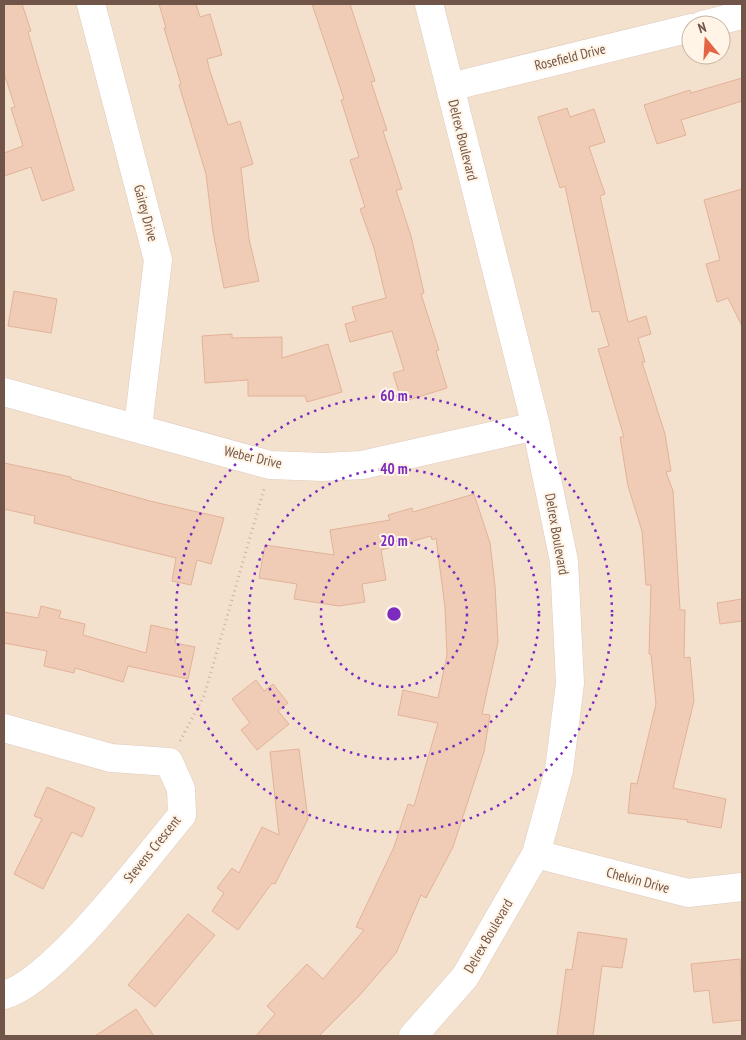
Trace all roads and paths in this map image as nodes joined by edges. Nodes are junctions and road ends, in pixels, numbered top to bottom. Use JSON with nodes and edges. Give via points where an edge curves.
{"nodes":[{"id":1,"x":91,"y":4,"type":"edge"},
{"id":2,"x":429,"y":4,"type":"edge"},
{"id":3,"x":681,"y":30,"type":"edge"},
{"id":4,"x":450,"y":86,"type":"junction"},
{"id":5,"x":4,"y":392,"type":"edge"},
{"id":6,"x":536,"y":426,"type":"junction"},
{"id":7,"x":138,"y":427,"type":"junction"},
{"id":8,"x":270,"y":464,"type":"junction"},
{"id":9,"x":4,"y":728,"type":"edge"},
{"id":10,"x":169,"y":762,"type":"junction"},
{"id":11,"x":536,"y":854,"type":"junction"},
{"id":12,"x":742,"y":887,"type":"edge"},
{"id":13,"x":4,"y":995,"type":"edge"},
{"id":14,"x":413,"y":1036,"type":"edge"}],
"edges":[{"from":1,"to":7,"type":"street","name":"Gairey Drive","via":[[158,260]]},
{"from":2,"to":4,"type":"street","name":"Delrex Boulevard"},
{"from":3,"to":4,"type":"street","name":"Rosefield Drive"},
{"from":4,"to":6,"type":"street","name":"Delrex Boulevard"},
{"from":5,"to":7,"type":"street","name":"Weber Drive"},
{"from":6,"to":8,"type":"street","name":"Weber Drive","via":[[362,465]]},
{"from":6,"to":11,"type":"street","name":"Delrex Boulevard","via":[[564,561],[570,683],[559,770]]},
{"from":7,"to":8,"type":"street","name":"Weber Drive"},
{"from":8,"to":10,"type":"path","via":[[204,696]]},
{"from":9,"to":10,"type":"street","via":[[111,758]]},
{"from":10,"to":13,"type":"street","name":"Stevens Crescent","via":[[181,789],[182,815],[68,949],[17,992]]},
{"from":11,"to":12,"type":"street","name":"Chelvin Drive","via":[[688,893]]},
{"from":11,"to":14,"type":"street","name":"Delrex Boulevard","via":[[466,977]]}]}
